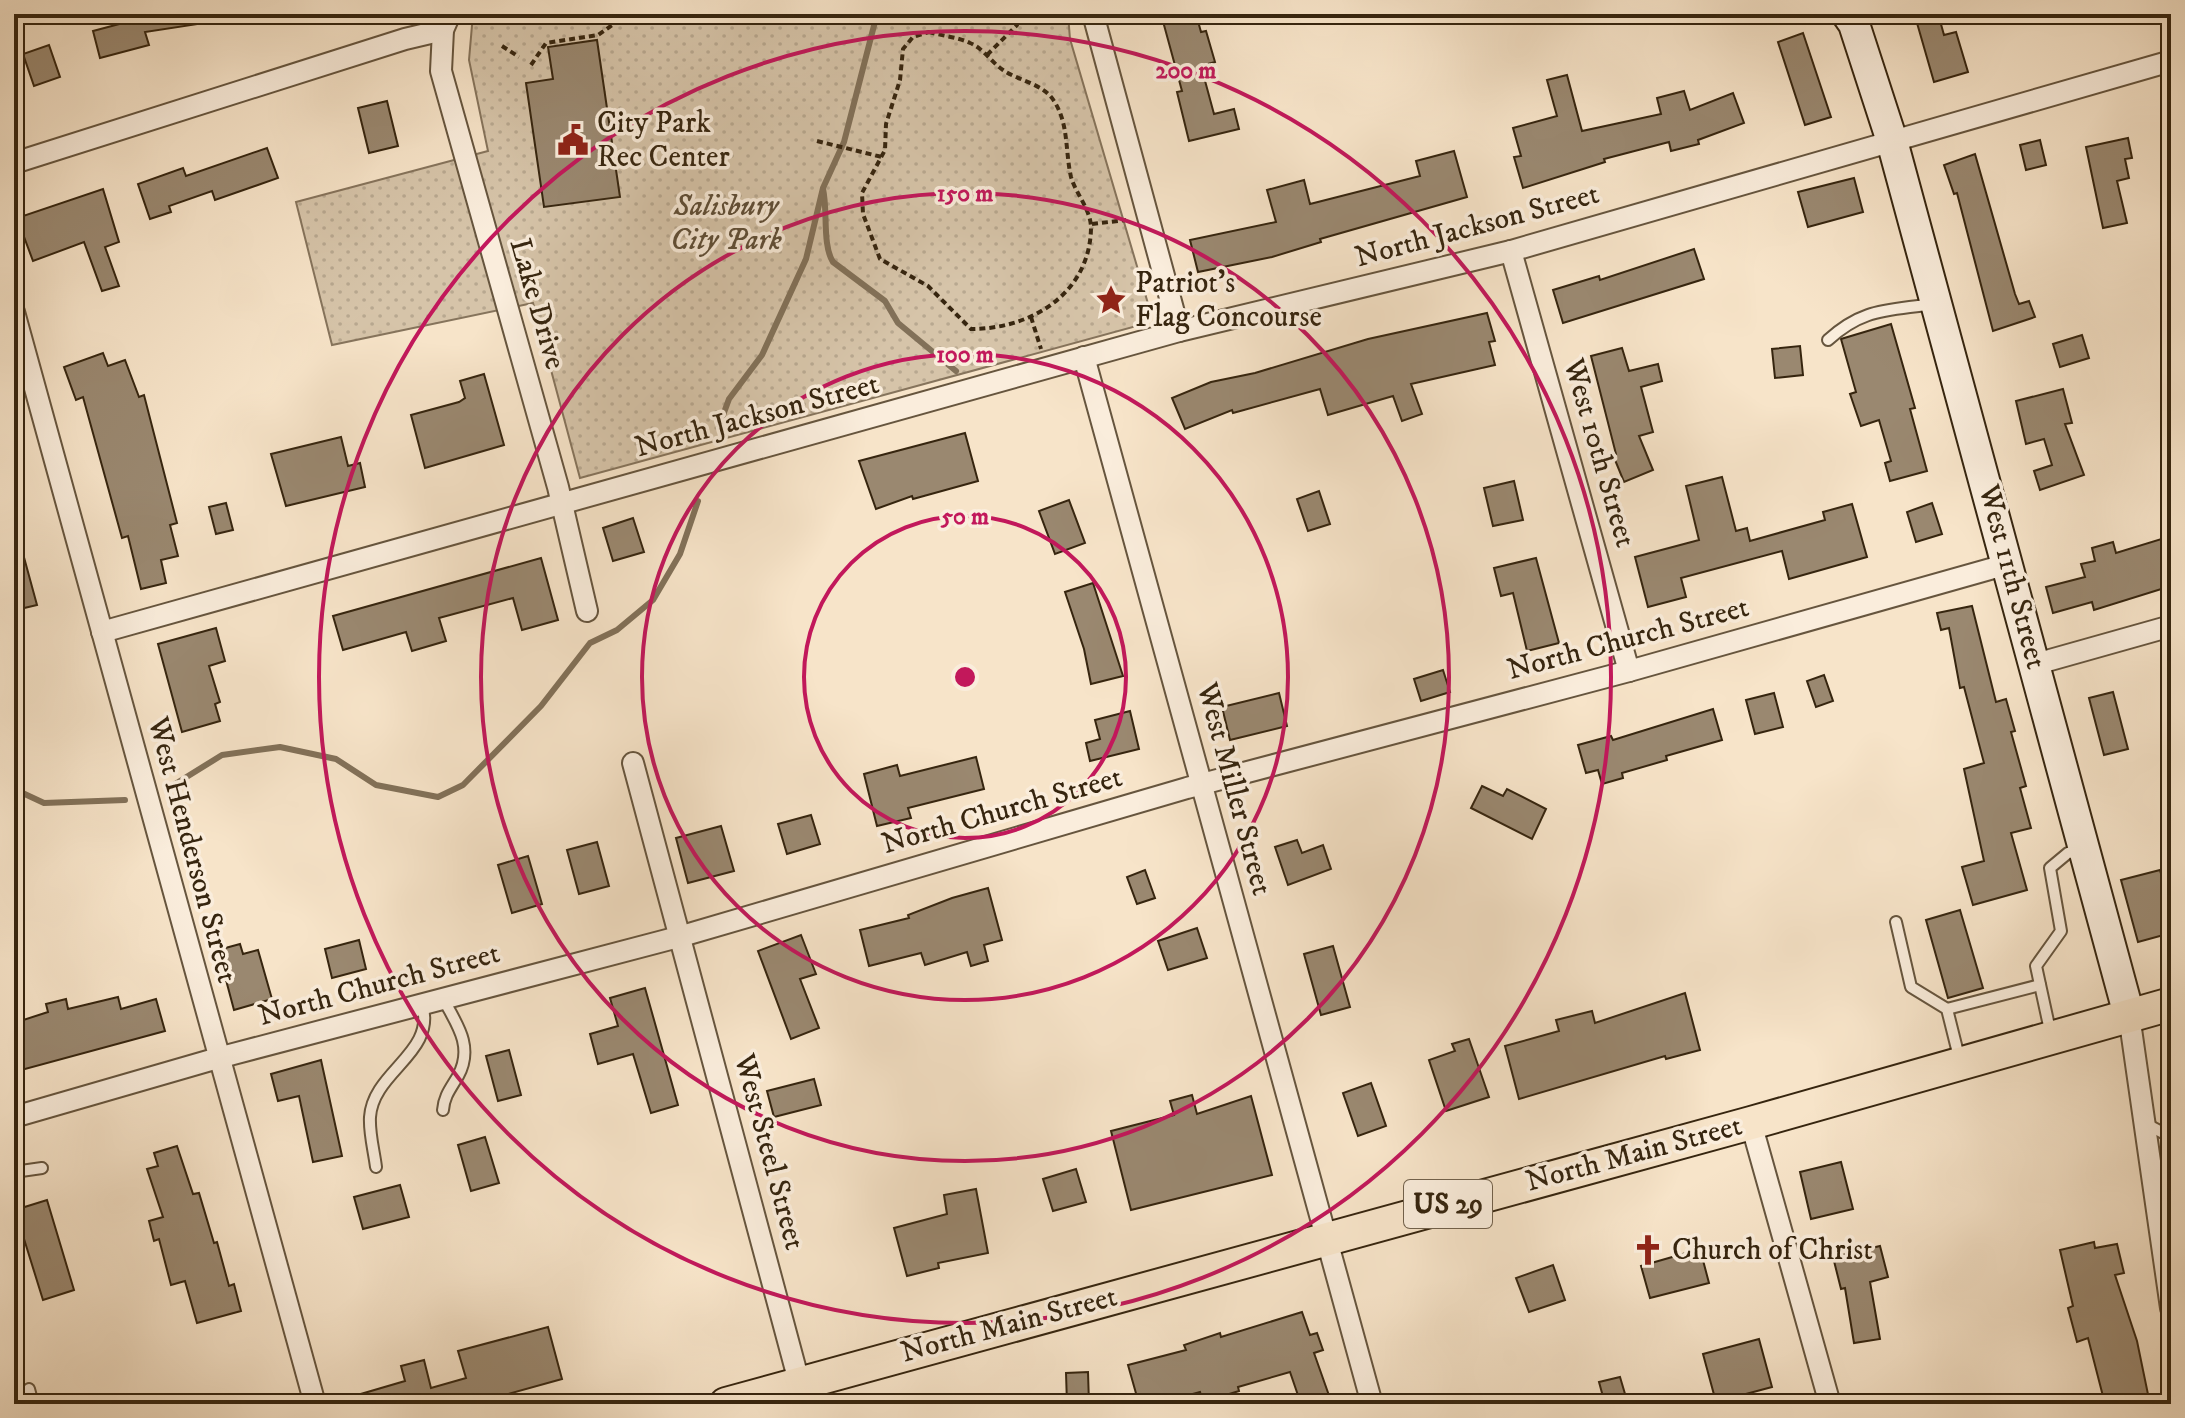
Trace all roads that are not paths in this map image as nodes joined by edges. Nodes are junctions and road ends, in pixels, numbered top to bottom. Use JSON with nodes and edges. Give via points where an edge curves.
{"nodes":[{"id":1,"x":1093,"y":14,"type":"edge"},
{"id":2,"x":1847,"y":14,"type":"edge"},
{"id":3,"x":447,"y":22,"type":"edge"},
{"id":4,"x":2171,"y":61,"type":"edge"},
{"id":5,"x":1892,"y":141,"type":"junction"},
{"id":6,"x":14,"y":163,"type":"edge"},
{"id":7,"x":1511,"y":251,"type":"junction"},
{"id":8,"x":1937,"y":303,"type":"junction"},
{"id":9,"x":14,"y":312,"type":"edge"},
{"id":10,"x":1179,"y":331,"type":"junction"},
{"id":11,"x":1828,"y":340,"type":"dead end"},
{"id":12,"x":1084,"y":357,"type":"junction"},
{"id":13,"x":561,"y":502,"type":"junction"},
{"id":14,"x":2008,"y":564,"type":"junction"},
{"id":15,"x":587,"y":611,"type":"dead end"},
{"id":16,"x":2171,"y":626,"type":"edge"},
{"id":17,"x":102,"y":632,"type":"junction"},
{"id":18,"x":2036,"y":664,"type":"junction"},
{"id":19,"x":1629,"y":671,"type":"junction"},
{"id":20,"x":633,"y":763,"type":"dead end"},
{"id":21,"x":1201,"y":784,"type":"junction"},
{"id":22,"x":2085,"y":850,"type":"junction"},
{"id":23,"x":1896,"y":922,"type":"dead end"},
{"id":24,"x":682,"y":936,"type":"junction"},
{"id":25,"x":2040,"y":985,"type":"junction"},
{"id":26,"x":443,"y":999,"type":"junction"},
{"id":27,"x":422,"y":1004,"type":"junction"},
{"id":28,"x":2171,"y":1004,"type":"edge"},
{"id":29,"x":1947,"y":1009,"type":"junction"},
{"id":30,"x":2129,"y":1015,"type":"junction"},
{"id":31,"x":2052,"y":1037,"type":"junction"},
{"id":32,"x":218,"y":1058,"type":"junction"},
{"id":33,"x":1960,"y":1063,"type":"junction"},
{"id":34,"x":443,"y":1110,"type":"dead end"},
{"id":35,"x":14,"y":1117,"type":"edge"},
{"id":36,"x":1751,"y":1123,"type":"junction"},
{"id":37,"x":2144,"y":1123,"type":"junction"},
{"id":38,"x":2171,"y":1137,"type":"edge"},
{"id":39,"x":376,"y":1167,"type":"dead end"},
{"id":40,"x":42,"y":1168,"type":"dead end"},
{"id":41,"x":14,"y":1172,"type":"edge"},
{"id":42,"x":1327,"y":1237,"type":"junction"},
{"id":43,"x":2171,"y":1308,"type":"edge"},
{"id":44,"x":29,"y":1389,"type":"dead end"},
{"id":45,"x":802,"y":1394,"type":"edge"},
{"id":46,"x":1495,"y":1400,"type":"dead end"},
{"id":47,"x":33,"y":1404,"type":"edge"},
{"id":48,"x":315,"y":1404,"type":"edge"},
{"id":49,"x":726,"y":1404,"type":"edge"},
{"id":50,"x":1372,"y":1404,"type":"edge"},
{"id":51,"x":1481,"y":1404,"type":"edge"},
{"id":52,"x":1830,"y":1404,"type":"edge"}],
"edges":[{"from":1,"to":10,"type":"street"},
{"from":2,"to":5,"type":"street","name":"West 11th Street"},
{"from":3,"to":6,"type":"street"},
{"from":3,"to":13,"type":"street","name":"Lake Drive","via":[[441,71]]},
{"from":4,"to":5,"type":"street","name":"North Jackson Street"},
{"from":5,"to":7,"type":"street","name":"North Jackson Street"},
{"from":5,"to":8,"type":"street","name":"West 11th Street"},
{"from":7,"to":10,"type":"street","name":"North Jackson Street"},
{"from":7,"to":19,"type":"street","name":"West 10th Street"},
{"from":8,"to":11,"type":"lane","via":[[1861,315]]},
{"from":8,"to":14,"type":"street","name":"West 11th Street"},
{"from":9,"to":17,"type":"street","name":"West Henderson Street"},
{"from":10,"to":12,"type":"street","name":"North Jackson Street"},
{"from":12,"to":13,"type":"street","name":"North Jackson Street"},
{"from":12,"to":21,"type":"street","name":"West Miller Street"},
{"from":13,"to":15,"type":"street","name":"Lake Drive"},
{"from":13,"to":17,"type":"street","name":"North Jackson Street"},
{"from":14,"to":18,"type":"street","name":"West 11th Street"},
{"from":14,"to":19,"type":"street","name":"North Church Street"},
{"from":16,"to":18,"type":"street"},
{"from":17,"to":32,"type":"street","name":"West Henderson Street"},
{"from":18,"to":22,"type":"street","name":"West 11th Street"},
{"from":19,"to":21,"type":"street","name":"North Church Street"},
{"from":20,"to":24,"type":"street"},
{"from":21,"to":24,"type":"street","name":"North Church Street"},
{"from":21,"to":42,"type":"street","name":"West Miller Street"},
{"from":22,"to":25,"type":"lane","via":[[2068,853],[2050,868],[2061,931],[2036,966]]},
{"from":22,"to":30,"type":"street","name":"West 11th Street"},
{"from":23,"to":29,"type":"lane","via":[[1911,987]]},
{"from":24,"to":26,"type":"street","name":"North Church Street"},
{"from":24,"to":45,"type":"street","name":"West Steel Street"},
{"from":25,"to":29,"type":"lane"},
{"from":25,"to":31,"type":"lane"},
{"from":26,"to":27,"type":"street","name":"North Church Street"},
{"from":26,"to":34,"type":"lane","via":[[465,1045]]},
{"from":27,"to":32,"type":"street","name":"North Church Street"},
{"from":27,"to":39,"type":"lane","via":[[427,1021],[423,1035],[379,1092],[370,1116]]},
{"from":28,"to":30,"type":"main road","name":"North Main Street","number":"US 29"},
{"from":29,"to":33,"type":"lane"},
{"from":30,"to":31,"type":"main road","name":"North Main Street","number":"US 29"},
{"from":30,"to":37,"type":"street"},
{"from":31,"to":33,"type":"main road","name":"North Main Street","number":"US 29"},
{"from":32,"to":35,"type":"street","name":"North Church Street"},
{"from":32,"to":48,"type":"street","name":"West Henderson Street"},
{"from":33,"to":36,"type":"main road","name":"North Main Street","number":"US 29"},
{"from":36,"to":42,"type":"main road","name":"North Main Street","number":"US 29"},
{"from":36,"to":52,"type":"street"},
{"from":37,"to":38,"type":"lane"},
{"from":37,"to":43,"type":"street"},
{"from":40,"to":41,"type":"lane"},
{"from":42,"to":45,"type":"main road","name":"North Main Street","number":"US 29"},
{"from":42,"to":50,"type":"street","name":"West Miller Street"},
{"from":44,"to":47,"type":"lane"},
{"from":45,"to":49,"type":"main road","name":"North Main Street","number":"US 29"},
{"from":46,"to":51,"type":"lane"}]}
